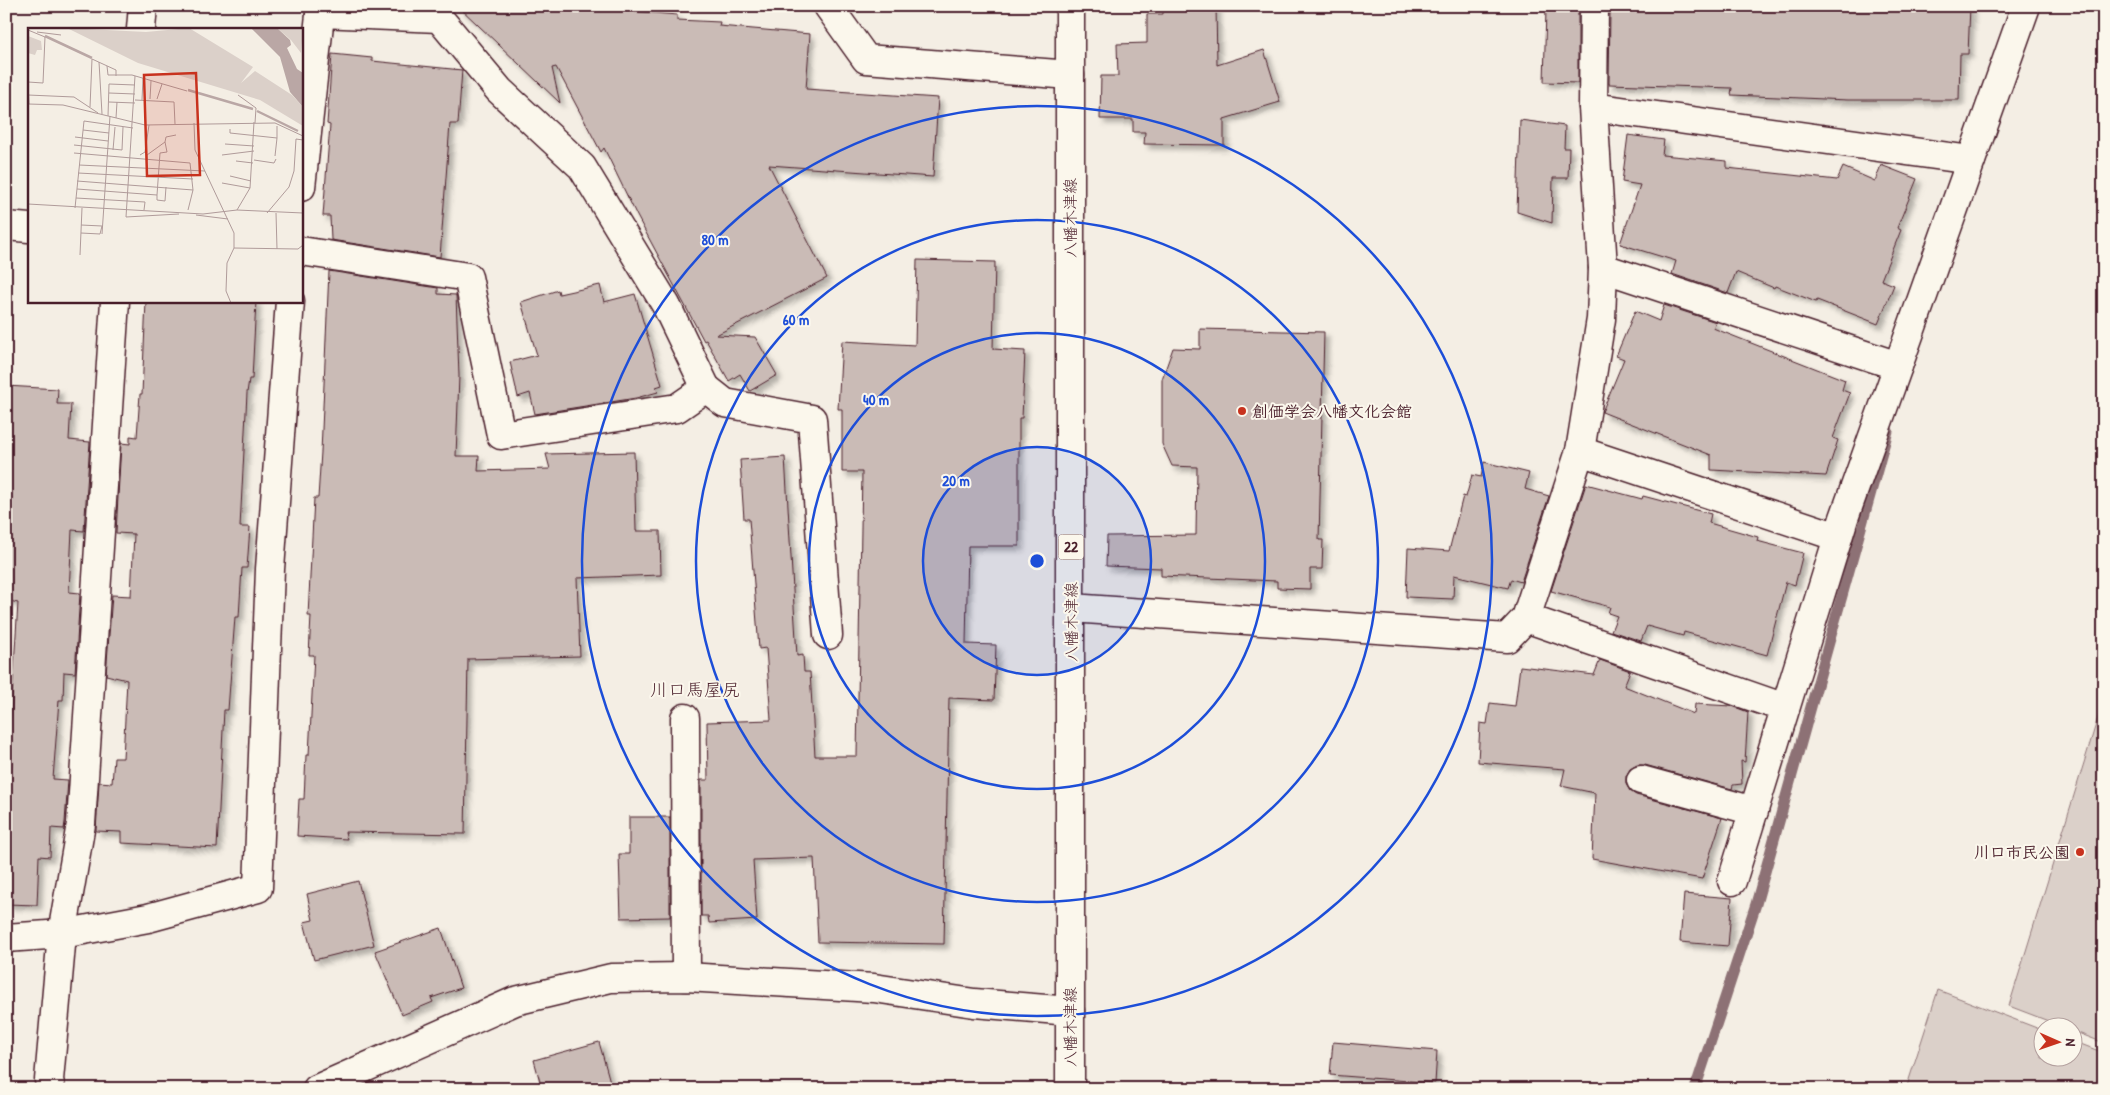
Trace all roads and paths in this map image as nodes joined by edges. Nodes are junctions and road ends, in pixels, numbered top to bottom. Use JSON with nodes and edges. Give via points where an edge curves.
{"nodes":[{"id":1,"x":143,"y":6,"type":"edge"},
{"id":2,"x":828,"y":6,"type":"edge"},
{"id":3,"x":1070,"y":6,"type":"edge"},
{"id":4,"x":1594,"y":6,"type":"edge"},
{"id":5,"x":2026,"y":6,"type":"edge"},
{"id":6,"x":321,"y":10,"type":"edge"},
{"id":7,"x":141,"y":28,"type":"edge"},
{"id":8,"x":1070,"y":76,"type":"junction"},
{"id":9,"x":1594,"y":107,"type":"junction"},
{"id":10,"x":1971,"y":160,"type":"junction"},
{"id":11,"x":302,"y":178,"type":"edge"},
{"id":12,"x":6,"y":226,"type":"edge"},
{"id":13,"x":28,"y":228,"type":"edge"},
{"id":14,"x":302,"y":251,"type":"edge"},
{"id":15,"x":1603,"y":268,"type":"junction"},
{"id":16,"x":115,"y":302,"type":"edge"},
{"id":17,"x":290,"y":302,"type":"edge"},
{"id":18,"x":1898,"y":366,"type":"junction"},
{"id":19,"x":706,"y":388,"type":"junction"},
{"id":20,"x":1580,"y":451,"type":"junction"},
{"id":21,"x":1838,"y":537,"type":"junction"},
{"id":22,"x":1071,"y":608,"type":"junction"},
{"id":23,"x":1526,"y":618,"type":"junction"},
{"id":24,"x":828,"y":635,"type":"dead end"},
{"id":25,"x":1785,"y":708,"type":"junction"},
{"id":26,"x":685,"y":718,"type":"dead end"},
{"id":27,"x":1641,"y":780,"type":"dead end"},
{"id":28,"x":1754,"y":811,"type":"junction"},
{"id":29,"x":1732,"y":881,"type":"dead end"},
{"id":30,"x":62,"y":934,"type":"junction"},
{"id":31,"x":6,"y":938,"type":"edge"},
{"id":32,"x":686,"y":977,"type":"junction"},
{"id":33,"x":1070,"y":1011,"type":"junction"},
{"id":34,"x":51,"y":1089,"type":"edge"},
{"id":35,"x":317,"y":1089,"type":"edge"},
{"id":36,"x":1070,"y":1089,"type":"edge"}],
"edges":[{"from":1,"to":7,"type":"street"},
{"from":2,"to":8,"type":"street","via":[[866,59]]},
{"from":3,"to":8,"type":"street","name":"八幡木津線","number":"22"},
{"from":4,"to":9,"type":"street"},
{"from":5,"to":10,"type":"street"},
{"from":6,"to":11,"type":"street"},
{"from":6,"to":19,"type":"street","via":[[439,18],[499,90],[582,167],[666,305]]},
{"from":8,"to":22,"type":"street","name":"八幡木津線","number":"22"},
{"from":9,"to":10,"type":"street"},
{"from":9,"to":15,"type":"street"},
{"from":10,"to":18,"type":"street"},
{"from":12,"to":13,"type":"street"},
{"from":14,"to":19,"type":"street","via":[[468,277],[501,434],[677,408]]},
{"from":15,"to":18,"type":"street"},
{"from":15,"to":20,"type":"street","via":[[1601,319]]},
{"from":16,"to":30,"type":"street","via":[[81,824]]},
{"from":17,"to":30,"type":"street","via":[[270,568],[258,888],[148,918]]},
{"from":18,"to":21,"type":"street"},
{"from":19,"to":24,"type":"street","via":[[725,403],[812,419]]},
{"from":20,"to":21,"type":"street"},
{"from":20,"to":23,"type":"street"},
{"from":21,"to":25,"type":"street"},
{"from":22,"to":23,"type":"street","via":[[1507,638]]},
{"from":22,"to":33,"type":"street","name":"八幡木津線","number":"22"},
{"from":23,"to":25,"type":"street"},
{"from":25,"to":28,"type":"street"},
{"from":26,"to":32,"type":"street"},
{"from":27,"to":28,"type":"street"},
{"from":28,"to":29,"type":"street"},
{"from":30,"to":31,"type":"street"},
{"from":30,"to":34,"type":"street","via":[[49,1080]]},
{"from":32,"to":33,"type":"street","via":[[874,988],[974,1003]]},
{"from":32,"to":35,"type":"street","via":[[611,978],[515,1001]]},
{"from":33,"to":36,"type":"street","name":"八幡木津線","number":"22"}]}
